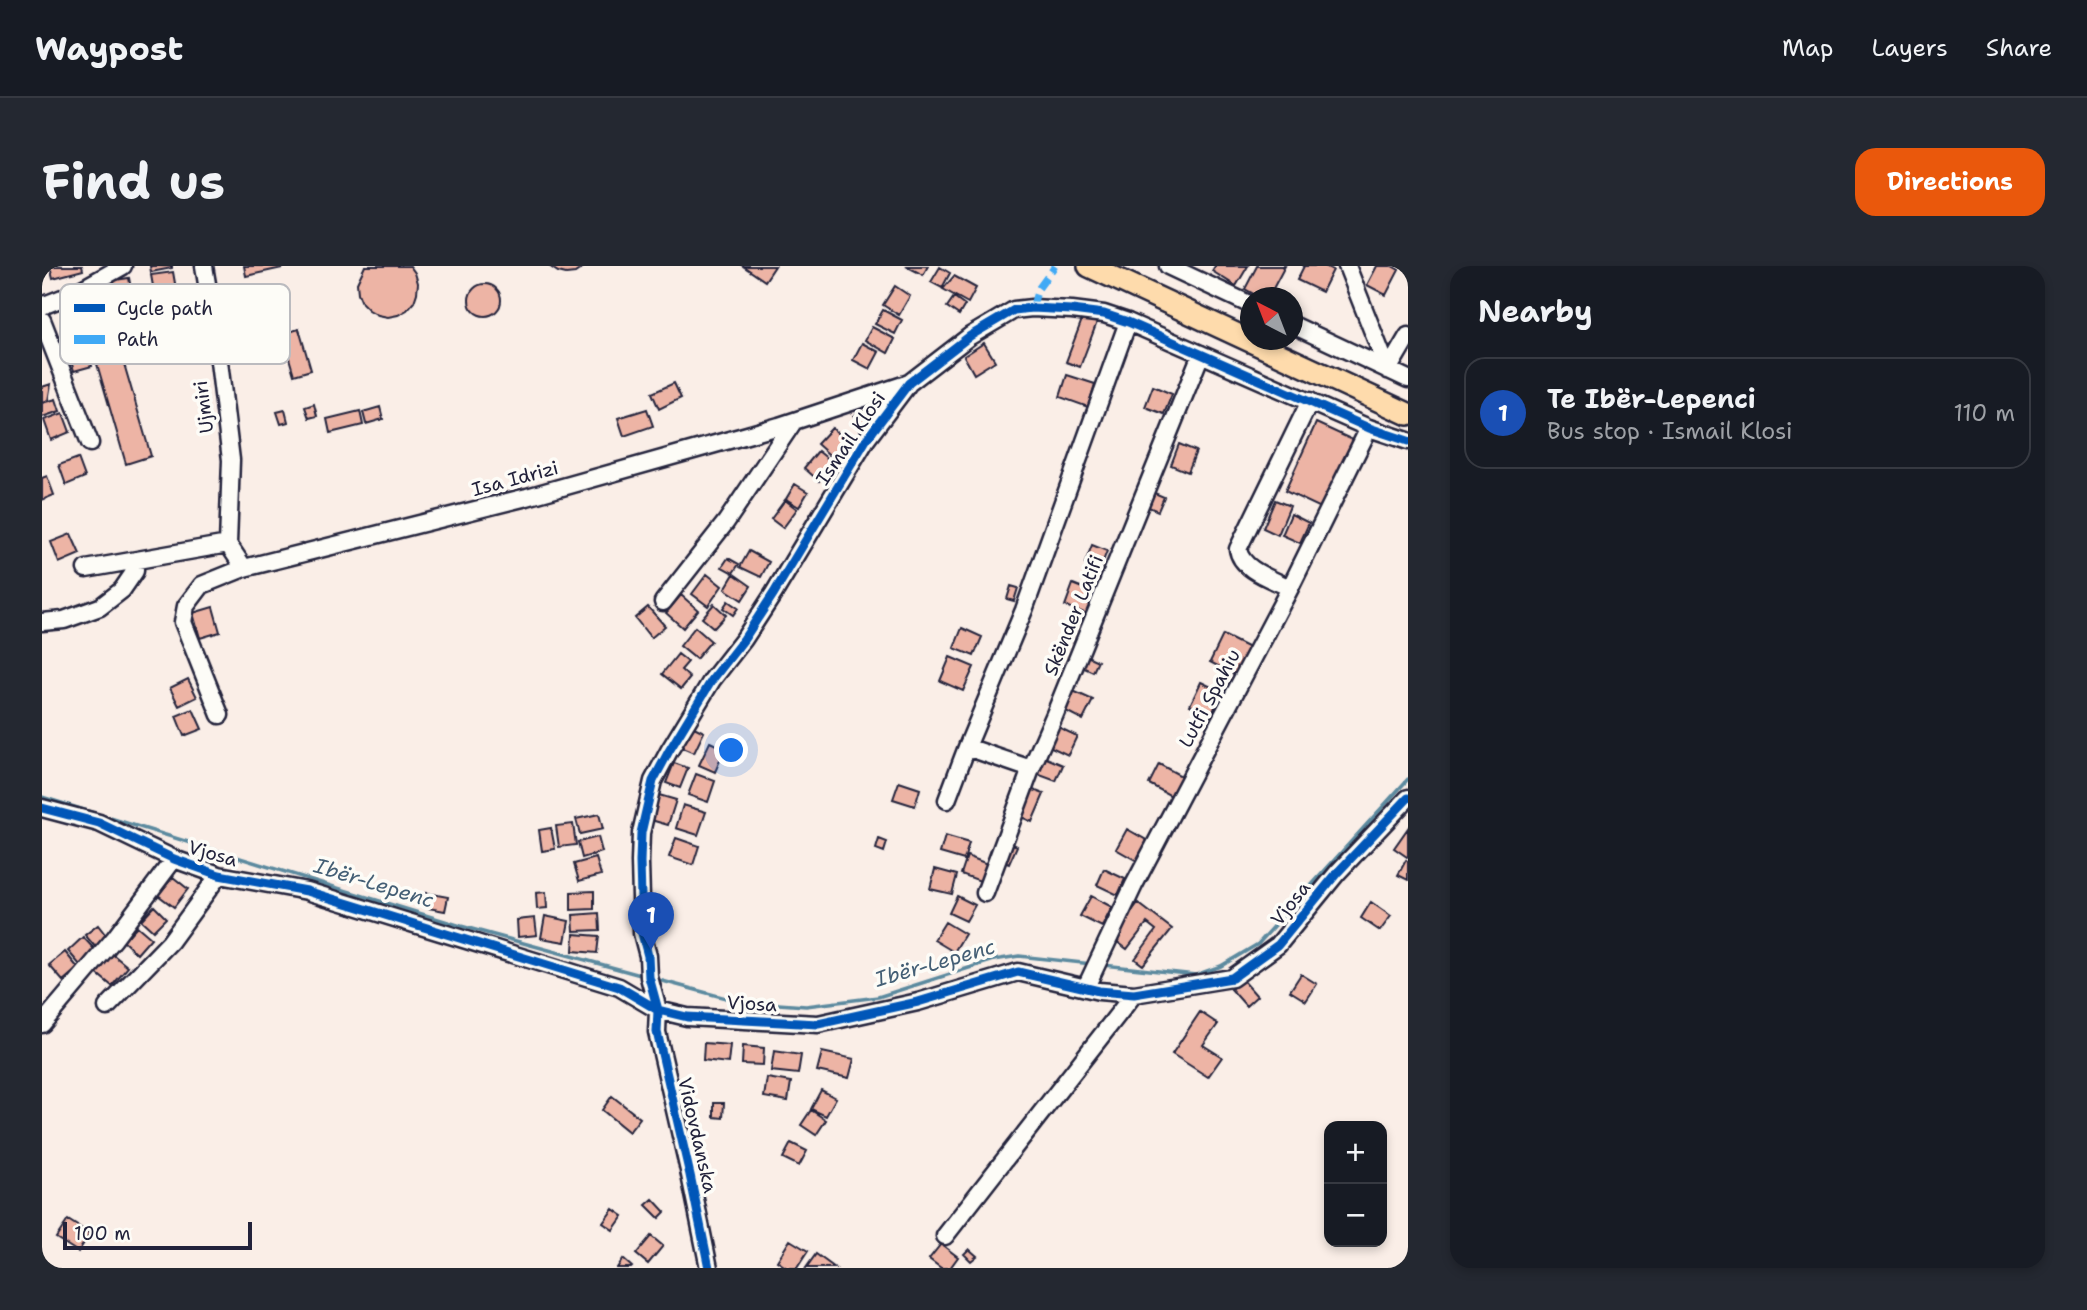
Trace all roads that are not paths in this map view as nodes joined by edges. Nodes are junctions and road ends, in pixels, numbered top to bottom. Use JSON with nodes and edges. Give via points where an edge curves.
{"nodes":[{"id":1,"x":121,"y":266,"type":"edge"},
{"id":2,"x":204,"y":266,"type":"edge"},
{"id":3,"x":1168,"y":266,"type":"edge"},
{"id":4,"x":1347,"y":266,"type":"edge"},
{"id":5,"x":1095,"y":269,"type":"edge"},
{"id":6,"x":90,"y":284,"type":"edge"},
{"id":7,"x":207,"y":284,"type":"edge"},
{"id":8,"x":60,"y":299,"type":"edge"},
{"id":9,"x":1240,"y":300,"type":"edge"},
{"id":10,"x":42,"y":306,"type":"edge"},
{"id":11,"x":42,"y":320,"type":"edge"},
{"id":12,"x":1128,"y":322,"type":"junction"},
{"id":13,"x":1303,"y":330,"type":"edge"},
{"id":14,"x":1408,"y":336,"type":"edge"},
{"id":15,"x":1201,"y":354,"type":"junction"},
{"id":16,"x":219,"y":364,"type":"edge"},
{"id":17,"x":1388,"y":370,"type":"junction"},
{"id":18,"x":1408,"y":379,"type":"edge"},
{"id":19,"x":909,"y":383,"type":"junction"},
{"id":20,"x":1310,"y":401,"type":"junction"},
{"id":21,"x":1408,"y":414,"type":"edge"},
{"id":22,"x":794,"y":421,"type":"junction"},
{"id":23,"x":1369,"y":428,"type":"junction"},
{"id":24,"x":1408,"y":441,"type":"edge"},
{"id":25,"x":90,"y":443,"type":"dead end"},
{"id":26,"x":228,"y":544,"type":"junction"},
{"id":27,"x":135,"y":561,"type":"junction"},
{"id":28,"x":244,"y":568,"type":"junction"},
{"id":29,"x":86,"y":569,"type":"dead end"},
{"id":30,"x":1290,"y":588,"type":"junction"},
{"id":31,"x":663,"y":602,"type":"dead end"},
{"id":32,"x":42,"y":622,"type":"edge"},
{"id":33,"x":220,"y":715,"type":"dead end"},
{"id":34,"x":967,"y":747,"type":"junction"},
{"id":35,"x":1031,"y":769,"type":"junction"},
{"id":36,"x":1408,"y":798,"type":"edge"},
{"id":37,"x":947,"y":800,"type":"dead end"},
{"id":38,"x":42,"y":808,"type":"edge"},
{"id":39,"x":174,"y":859,"type":"junction"},
{"id":40,"x":219,"y":875,"type":"junction"},
{"id":41,"x":985,"y":893,"type":"dead end"},
{"id":42,"x":1086,"y":987,"type":"junction"},
{"id":43,"x":1135,"y":994,"type":"junction"},
{"id":44,"x":107,"y":1007,"type":"dead end"},
{"id":45,"x":658,"y":1010,"type":"junction"},
{"id":46,"x":42,"y":1024,"type":"edge"},
{"id":47,"x":945,"y":1236,"type":"dead end"},
{"id":48,"x":709,"y":1268,"type":"edge"}],
"edges":[{"from":1,"to":6,"type":"street"},
{"from":2,"to":7,"type":"street","name":"Ujmiri"},
{"from":3,"to":9,"type":"street"},
{"from":4,"to":17,"type":"street"},
{"from":5,"to":21,"type":"main road"},
{"from":8,"to":10,"type":"street"},
{"from":11,"to":25,"type":"street"},
{"from":12,"to":15,"type":"street","name":"Ismail Klosi"},
{"from":12,"to":19,"type":"street","name":"Ismail Klosi","via":[[1072,310],[1014,310],[970,336]]},
{"from":12,"to":34,"type":"street","via":[[1024,610]]},
{"from":13,"to":17,"type":"street"},
{"from":14,"to":17,"type":"street"},
{"from":15,"to":20,"type":"street","name":"Ismail Klosi"},
{"from":15,"to":35,"type":"street","name":"Skënder Latifi"},
{"from":16,"to":26,"type":"street","name":"Ujmiri","via":[[231,460]]},
{"from":17,"to":18,"type":"street"},
{"from":19,"to":22,"type":"street","name":"Isa Idrizi"},
{"from":19,"to":45,"type":"street","name":"Ismail Klosi","via":[[866,440],[653,781],[639,862],[642,933]]},
{"from":20,"to":23,"type":"street","name":"Ismail Klosi"},
{"from":20,"to":30,"type":"street","via":[[1238,549],[1245,564]]},
{"from":22,"to":28,"type":"street","name":"Isa Idrizi","via":[[527,498]]},
{"from":22,"to":31,"type":"street","via":[[726,522]]},
{"from":23,"to":24,"type":"street","name":"Ismail Klosi"},
{"from":23,"to":30,"type":"street","name":"Lutfi Spahiu"},
{"from":26,"to":27,"type":"street"},
{"from":26,"to":28,"type":"street"},
{"from":27,"to":29,"type":"street"},
{"from":27,"to":32,"type":"street","via":[[135,571],[122,590],[100,607],[64,620]]},
{"from":28,"to":33,"type":"street","via":[[202,585],[186,606],[183,622]]},
{"from":30,"to":42,"type":"street","name":"Lutfi Spahiu","via":[[1134,885]]},
{"from":34,"to":35,"type":"street"},
{"from":34,"to":37,"type":"street"},
{"from":35,"to":41,"type":"street","name":"Skënder Latifi"},
{"from":36,"to":43,"type":"street","name":"Vjosa","via":[[1337,873],[1278,946],[1232,978]]},
{"from":38,"to":39,"type":"street","name":"Vjosa","via":[[99,823]]},
{"from":39,"to":40,"type":"street","name":"Vjosa"},
{"from":39,"to":46,"type":"street"},
{"from":40,"to":44,"type":"street","via":[[170,942]]},
{"from":40,"to":45,"type":"street","name":"Vjosa","via":[[332,898],[619,987]]},
{"from":42,"to":43,"type":"street","name":"Vjosa"},
{"from":42,"to":45,"type":"street","name":"Vjosa","via":[[1018,972],[918,1002],[818,1024],[687,1017]]},
{"from":43,"to":47,"type":"street"},
{"from":45,"to":48,"type":"street","name":"Vidovdanska","via":[[657,1032]]}]}
